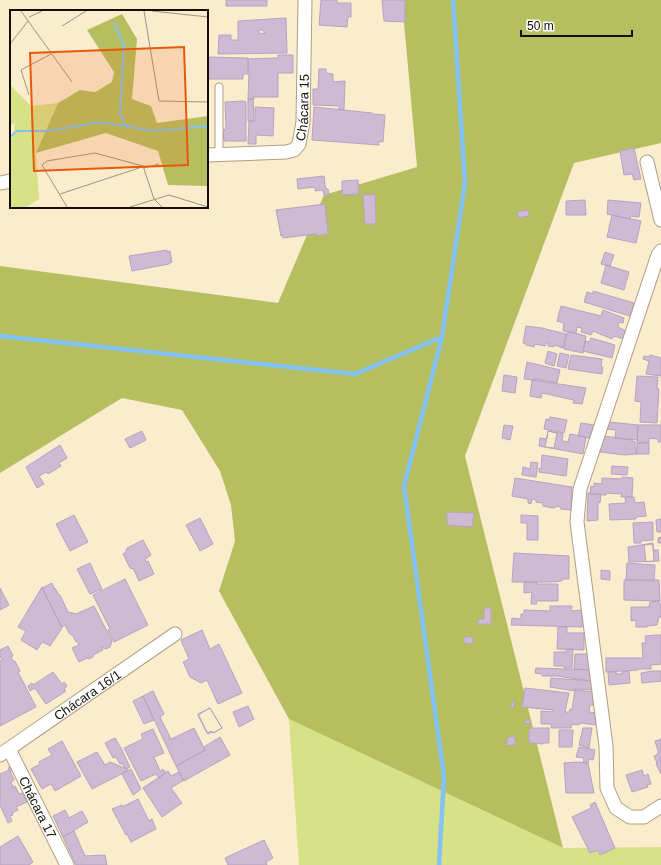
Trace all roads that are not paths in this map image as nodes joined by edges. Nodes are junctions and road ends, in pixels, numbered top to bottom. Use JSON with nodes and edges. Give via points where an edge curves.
{"nodes":[{"id":1,"x":305,"y":0,"type":"edge"},
{"id":2,"x":219,"y":87,"type":"dead end"},
{"id":3,"x":213,"y":154,"type":"edge"},
{"id":4,"x":647,"y":162,"type":"dead end"},
{"id":5,"x":10,"y":181,"type":"edge"},
{"id":6,"x":0,"y":183,"type":"edge"},
{"id":7,"x":661,"y":220,"type":"edge"},
{"id":8,"x":660,"y":258,"type":"edge"},
{"id":9,"x":175,"y":634,"type":"dead end"},
{"id":10,"x":5,"y":752,"type":"edge"},
{"id":11,"x":661,"y":806,"type":"edge"},
{"id":12,"x":67,"y":865,"type":"edge"}],
"edges":[{"from":1,"to":3,"type":"street","name":"Chácara 15","via":[[303,122],[299,144],[294,150],[286,152]]},
{"from":2,"to":3,"type":"lane"},
{"from":4,"to":7,"type":"street"},
{"from":5,"to":6,"type":"street"},
{"from":8,"to":11,"type":"street","via":[[580,489],[577,522],[605,739],[607,788],[616,808],[630,817],[644,817]]},
{"from":9,"to":10,"type":"street","name":"Chácara 16/1"},
{"from":10,"to":12,"type":"street","name":"Chácara 17"}]}
